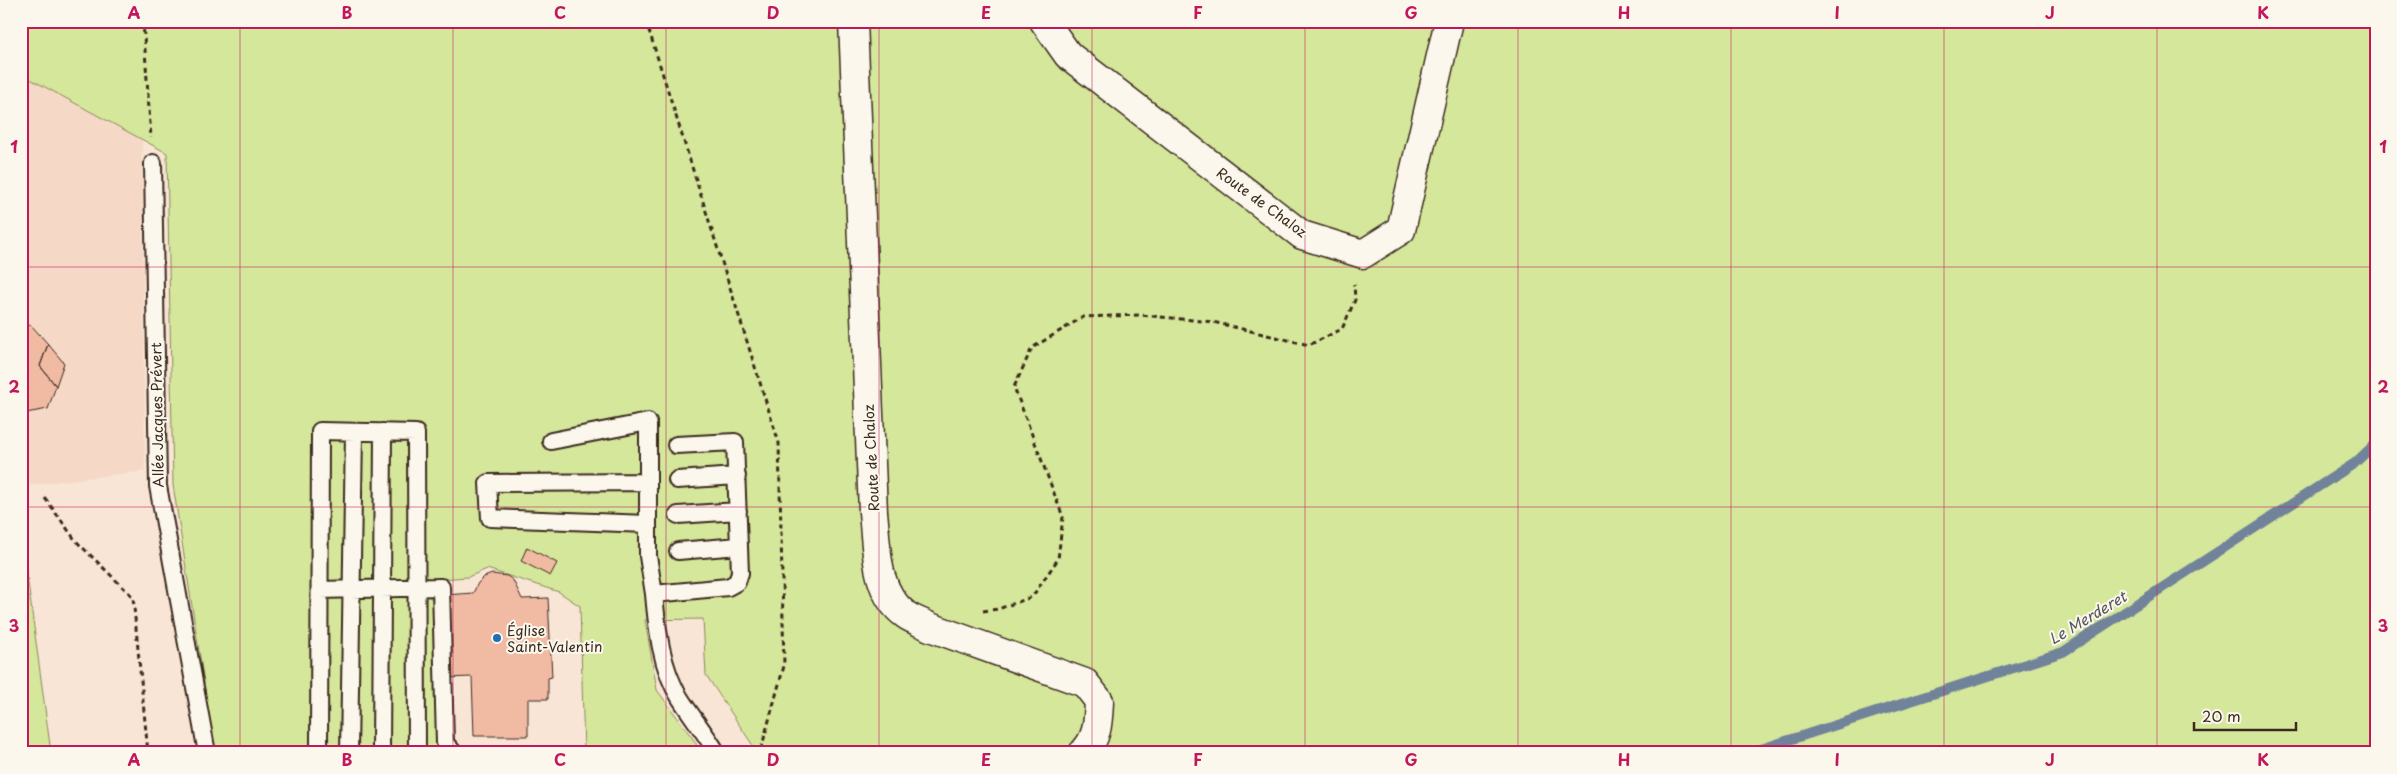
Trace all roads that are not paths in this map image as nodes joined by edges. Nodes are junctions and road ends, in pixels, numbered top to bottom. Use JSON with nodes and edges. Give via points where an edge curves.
{"nodes":[{"id":1,"x":853,"y":21,"type":"edge"},
{"id":2,"x":1044,"y":21,"type":"edge"},
{"id":3,"x":1449,"y":21,"type":"edge"},
{"id":4,"x":153,"y":163,"type":"road end"},
{"id":5,"x":354,"y":432,"type":"junction"},
{"id":6,"x":383,"y":432,"type":"junction"},
{"id":7,"x":551,"y":442,"type":"dead end"},
{"id":8,"x":676,"y":446,"type":"dead end"},
{"id":9,"x":736,"y":476,"type":"junction"},
{"id":10,"x":677,"y":480,"type":"dead end"},
{"id":11,"x":648,"y":482,"type":"junction"},
{"id":12,"x":738,"y":511,"type":"junction"},
{"id":13,"x":678,"y":515,"type":"dead end"},
{"id":14,"x":648,"y":524,"type":"junction"},
{"id":15,"x":739,"y":546,"type":"junction"},
{"id":16,"x":678,"y":551,"type":"dead end"},
{"id":17,"x":416,"y":588,"type":"junction"},
{"id":18,"x":382,"y":589,"type":"junction"},
{"id":19,"x":320,"y":590,"type":"junction"},
{"id":20,"x":352,"y":590,"type":"junction"},
{"id":21,"x":654,"y":594,"type":"junction"},
{"id":22,"x":208,"y":753,"type":"edge"},
{"id":23,"x":319,"y":753,"type":"edge"},
{"id":24,"x":349,"y":753,"type":"edge"},
{"id":25,"x":381,"y":753,"type":"edge"},
{"id":26,"x":417,"y":753,"type":"edge"},
{"id":27,"x":454,"y":753,"type":"edge"},
{"id":28,"x":717,"y":753,"type":"edge"},
{"id":29,"x":1083,"y":753,"type":"edge"}],
"edges":[{"from":1,"to":29,"type":"street","name":"Route de Chaloz","via":[[873,512],[881,579],[892,603],[930,627],[1084,683],[1099,702],[1098,726],[1092,744]]},
{"from":2,"to":3,"type":"street","name":"Route de Chaloz","via":[[1068,56],[1302,235],[1363,254],[1401,230]]},
{"from":4,"to":22,"type":"lane","name":"Allée Jacques Prévert","via":[[158,486]]},
{"from":5,"to":6,"type":"lane"},
{"from":5,"to":19,"type":"lane","via":[[320,431]]},
{"from":5,"to":20,"type":"lane"},
{"from":6,"to":17,"type":"lane","via":[[416,433]]},
{"from":6,"to":18,"type":"lane"},
{"from":7,"to":11,"type":"lane","via":[[648,422]]},
{"from":8,"to":9,"type":"lane","via":[[735,442]]},
{"from":9,"to":10,"type":"lane"},
{"from":9,"to":12,"type":"lane"},
{"from":11,"to":14,"type":"lane"},
{"from":11,"to":14,"type":"lane","via":[[488,483],[490,518]]},
{"from":12,"to":13,"type":"lane"},
{"from":12,"to":15,"type":"lane"},
{"from":14,"to":21,"type":"lane","via":[[648,556]]},
{"from":15,"to":16,"type":"lane"},
{"from":15,"to":21,"type":"lane","via":[[737,582],[728,587]]},
{"from":17,"to":18,"type":"lane"},
{"from":17,"to":26,"type":"lane"},
{"from":17,"to":27,"type":"lane","via":[[441,587],[445,743]]},
{"from":18,"to":20,"type":"lane"},
{"from":18,"to":25,"type":"lane"},
{"from":19,"to":20,"type":"lane"},
{"from":19,"to":23,"type":"lane"},
{"from":20,"to":24,"type":"lane"},
{"from":21,"to":28,"type":"lane","via":[[666,666],[679,697]]}]}
